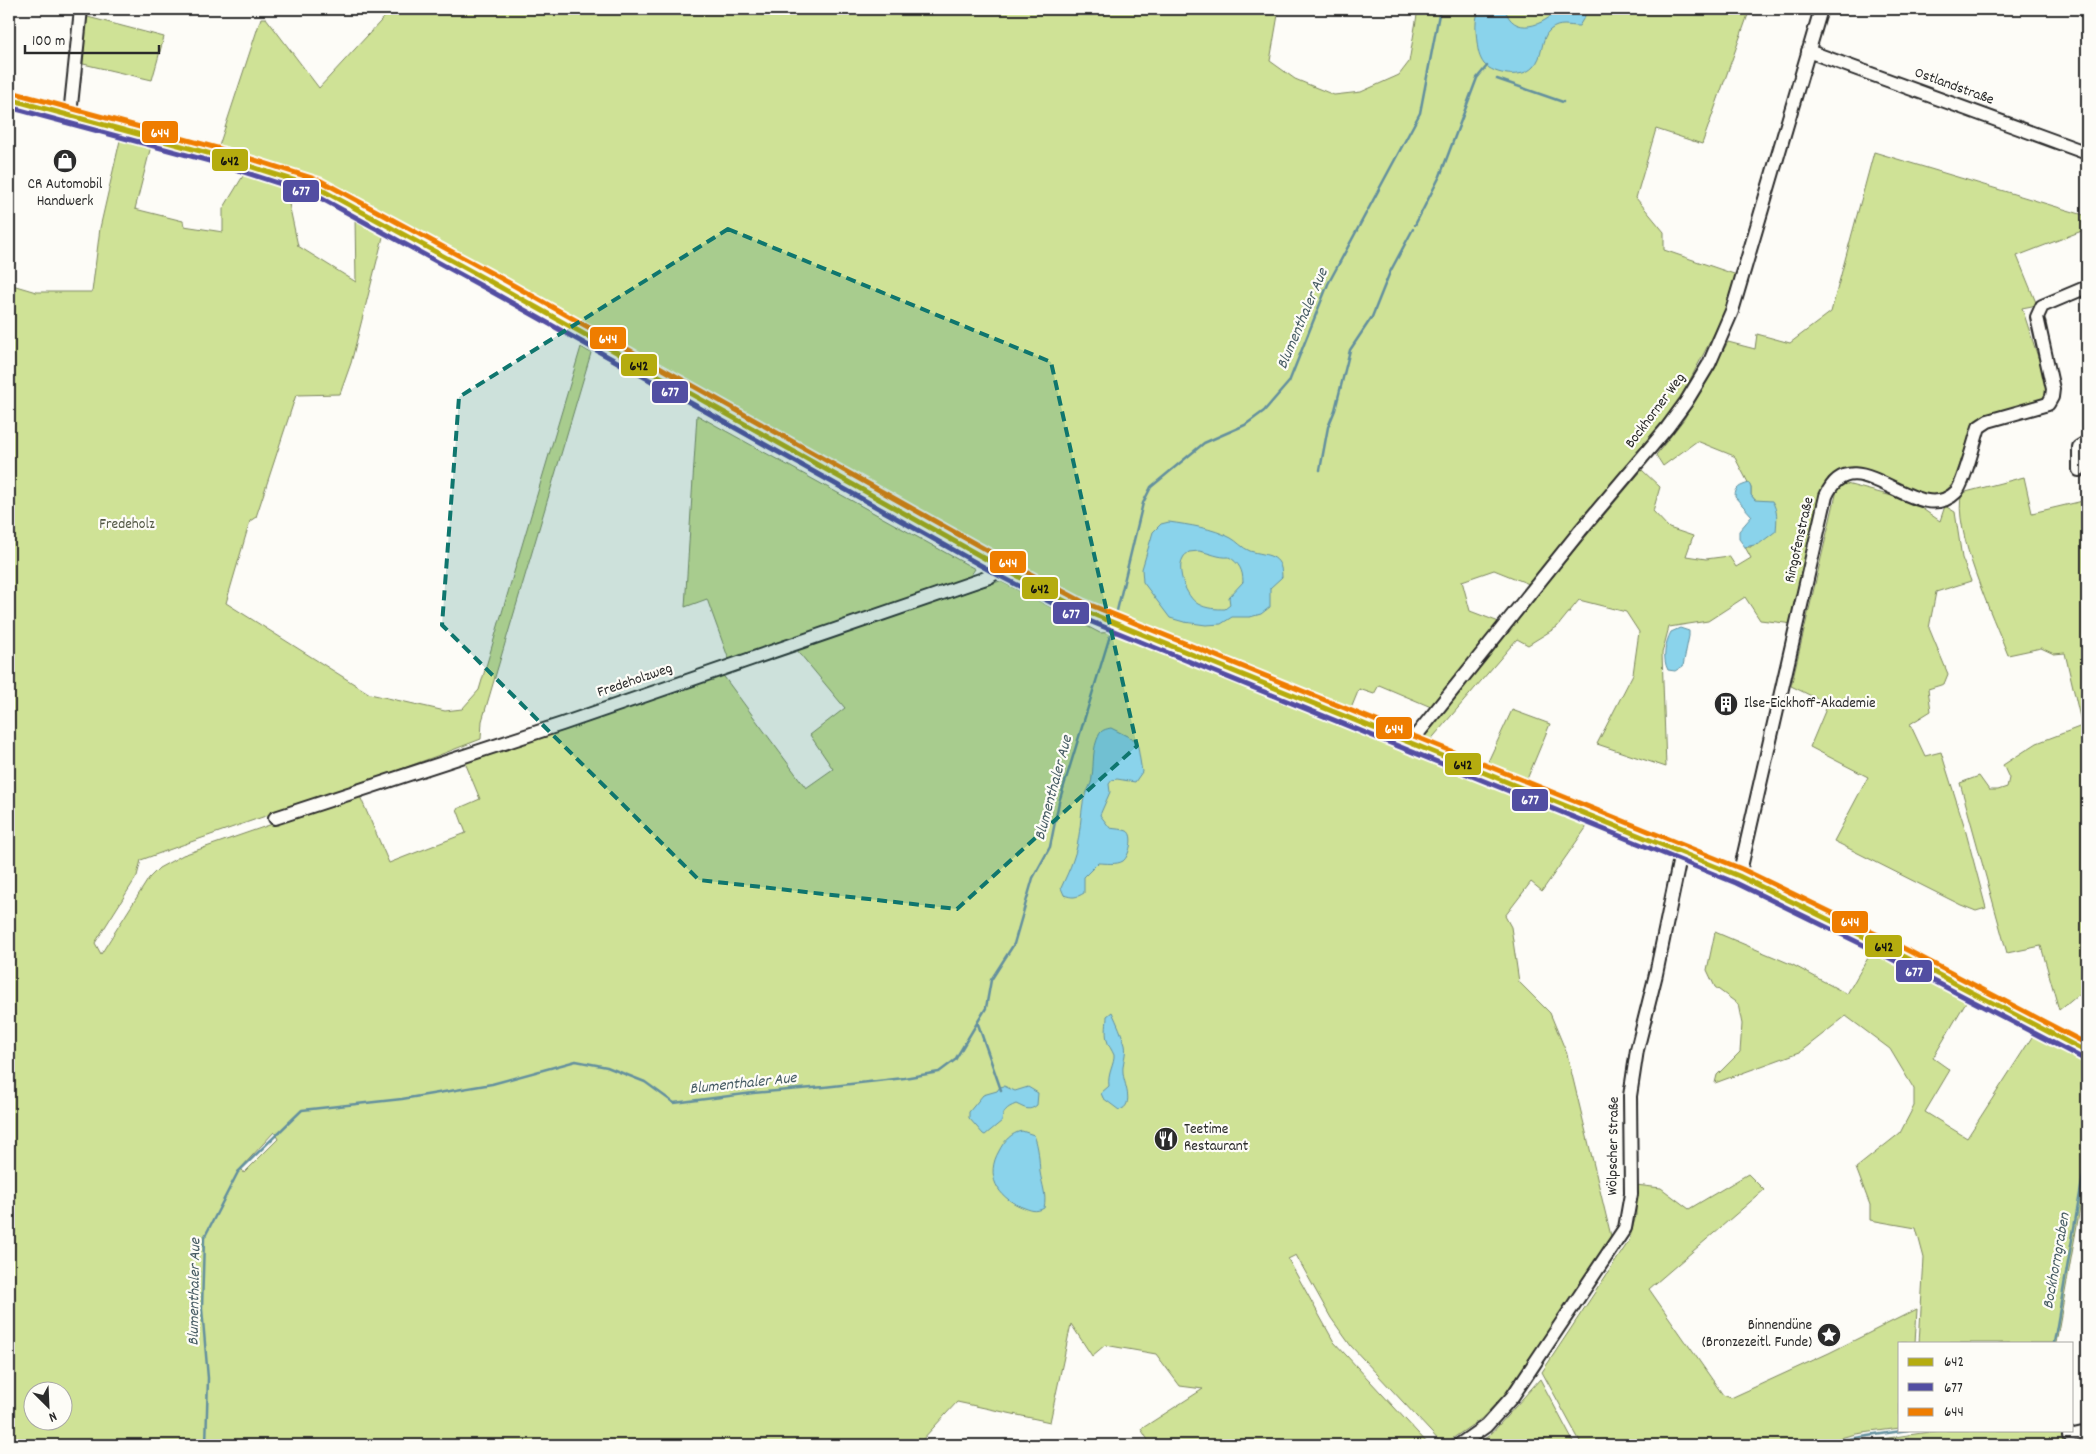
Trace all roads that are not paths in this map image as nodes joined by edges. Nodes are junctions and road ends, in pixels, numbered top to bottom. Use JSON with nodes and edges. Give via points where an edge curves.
{"nodes":[{"id":1,"x":81,"y":9,"type":"edge"},
{"id":2,"x":1821,"y":9,"type":"edge"},
{"id":3,"x":1808,"y":52,"type":"junction"},
{"id":4,"x":9,"y":99,"type":"edge"},
{"id":5,"x":70,"y":115,"type":"junction"},
{"id":6,"x":2087,"y":153,"type":"edge"},
{"id":7,"x":2087,"y":287,"type":"edge"},
{"id":8,"x":2087,"y":442,"type":"edge"},
{"id":9,"x":2079,"y":470,"type":"dead end"},
{"id":10,"x":1002,"y":568,"type":"junction"},
{"id":11,"x":1411,"y":742,"type":"junction"},
{"id":12,"x":275,"y":818,"type":"dead end"},
{"id":13,"x":1681,"y":853,"type":"junction"},
{"id":14,"x":1739,"y":876,"type":"junction"},
{"id":15,"x":2087,"y":1052,"type":"edge"},
{"id":16,"x":2087,"y":1432,"type":"edge"},
{"id":17,"x":2068,"y":1436,"type":"dead end"},
{"id":18,"x":1459,"y":1445,"type":"edge"}],
"edges":[{"from":1,"to":5,"type":"street"},
{"from":2,"to":3,"type":"street","name":"Bockhorner Weg"},
{"from":3,"to":6,"type":"street","name":"Ostlandstraße"},
{"from":3,"to":11,"type":"street","name":"Bockhorner Weg","via":[[1732,311],[1709,364],[1667,428]]},
{"from":4,"to":5,"type":"street"},
{"from":5,"to":10,"type":"street","via":[[216,155],[318,188]]},
{"from":7,"to":14,"type":"street","name":"Ringofenstraße","via":[[2042,306],[2037,317],[2053,389],[2048,404],[1988,421],[1979,428],[1957,491],[1943,501],[1928,502],[1863,475],[1849,473],[1831,485]]},
{"from":8,"to":9,"type":"street","via":[[2079,447]]},
{"from":10,"to":11,"type":"street","via":[[1080,609]]},
{"from":10,"to":12,"type":"street","name":"Fredeholzweg","via":[[989,578]]},
{"from":11,"to":13,"type":"street"},
{"from":13,"to":14,"type":"street"},
{"from":13,"to":18,"type":"street","name":"Wölpscher Straße","via":[[1634,1069],[1630,1096],[1631,1194],[1625,1228],[1512,1397],[1486,1426]]},
{"from":14,"to":15,"type":"street","via":[[1883,946]]},
{"from":16,"to":17,"type":"street"}]}
